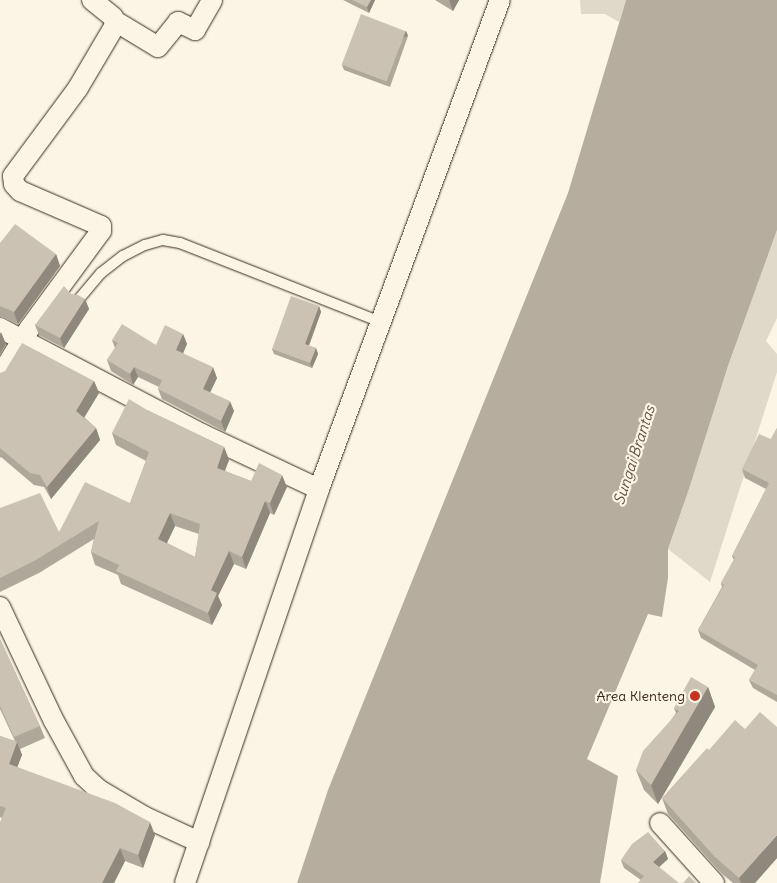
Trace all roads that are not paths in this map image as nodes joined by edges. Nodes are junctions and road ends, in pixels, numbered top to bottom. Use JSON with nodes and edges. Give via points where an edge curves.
{"nodes":[{"id":1,"x":92,"y":0,"type":"edge"},
{"id":2,"x":212,"y":0,"type":"edge"},
{"id":3,"x":500,"y":0,"type":"edge"},
{"id":4,"x":115,"y":20,"type":"junction"},
{"id":5,"x":79,"y":300,"type":"edge"},
{"id":6,"x":381,"y":322,"type":"junction"},
{"id":7,"x":0,"y":328,"type":"edge"},
{"id":8,"x":22,"y":341,"type":"junction"},
{"id":9,"x":0,"y":376,"type":"edge"},
{"id":10,"x":319,"y":489,"type":"junction"},
{"id":11,"x":0,"y":607,"type":"edge"},
{"id":12,"x":660,"y":823,"type":"dead end"},
{"id":13,"x":199,"y":842,"type":"junction"},
{"id":14,"x":185,"y":883,"type":"edge"},
{"id":15,"x":714,"y":883,"type":"edge"}],
"edges":[{"from":1,"to":4,"type":"street"},
{"from":2,"to":4,"type":"street","via":[[195,30],[178,22],[158,47]]},
{"from":3,"to":6,"type":"street"},
{"from":4,"to":8,"type":"street","via":[[78,88],[13,176],[20,191],[102,228]]},
{"from":5,"to":6,"type":"lane","via":[[101,273],[123,256],[145,244],[163,240],[180,243]]},
{"from":6,"to":10,"type":"street"},
{"from":7,"to":8,"type":"street"},
{"from":8,"to":9,"type":"street"},
{"from":8,"to":10,"type":"street","via":[[202,434]]},
{"from":10,"to":13,"type":"street"},
{"from":11,"to":13,"type":"street","via":[[84,776],[99,790],[145,817]]},
{"from":12,"to":15,"type":"street"},
{"from":13,"to":14,"type":"street"}]}
